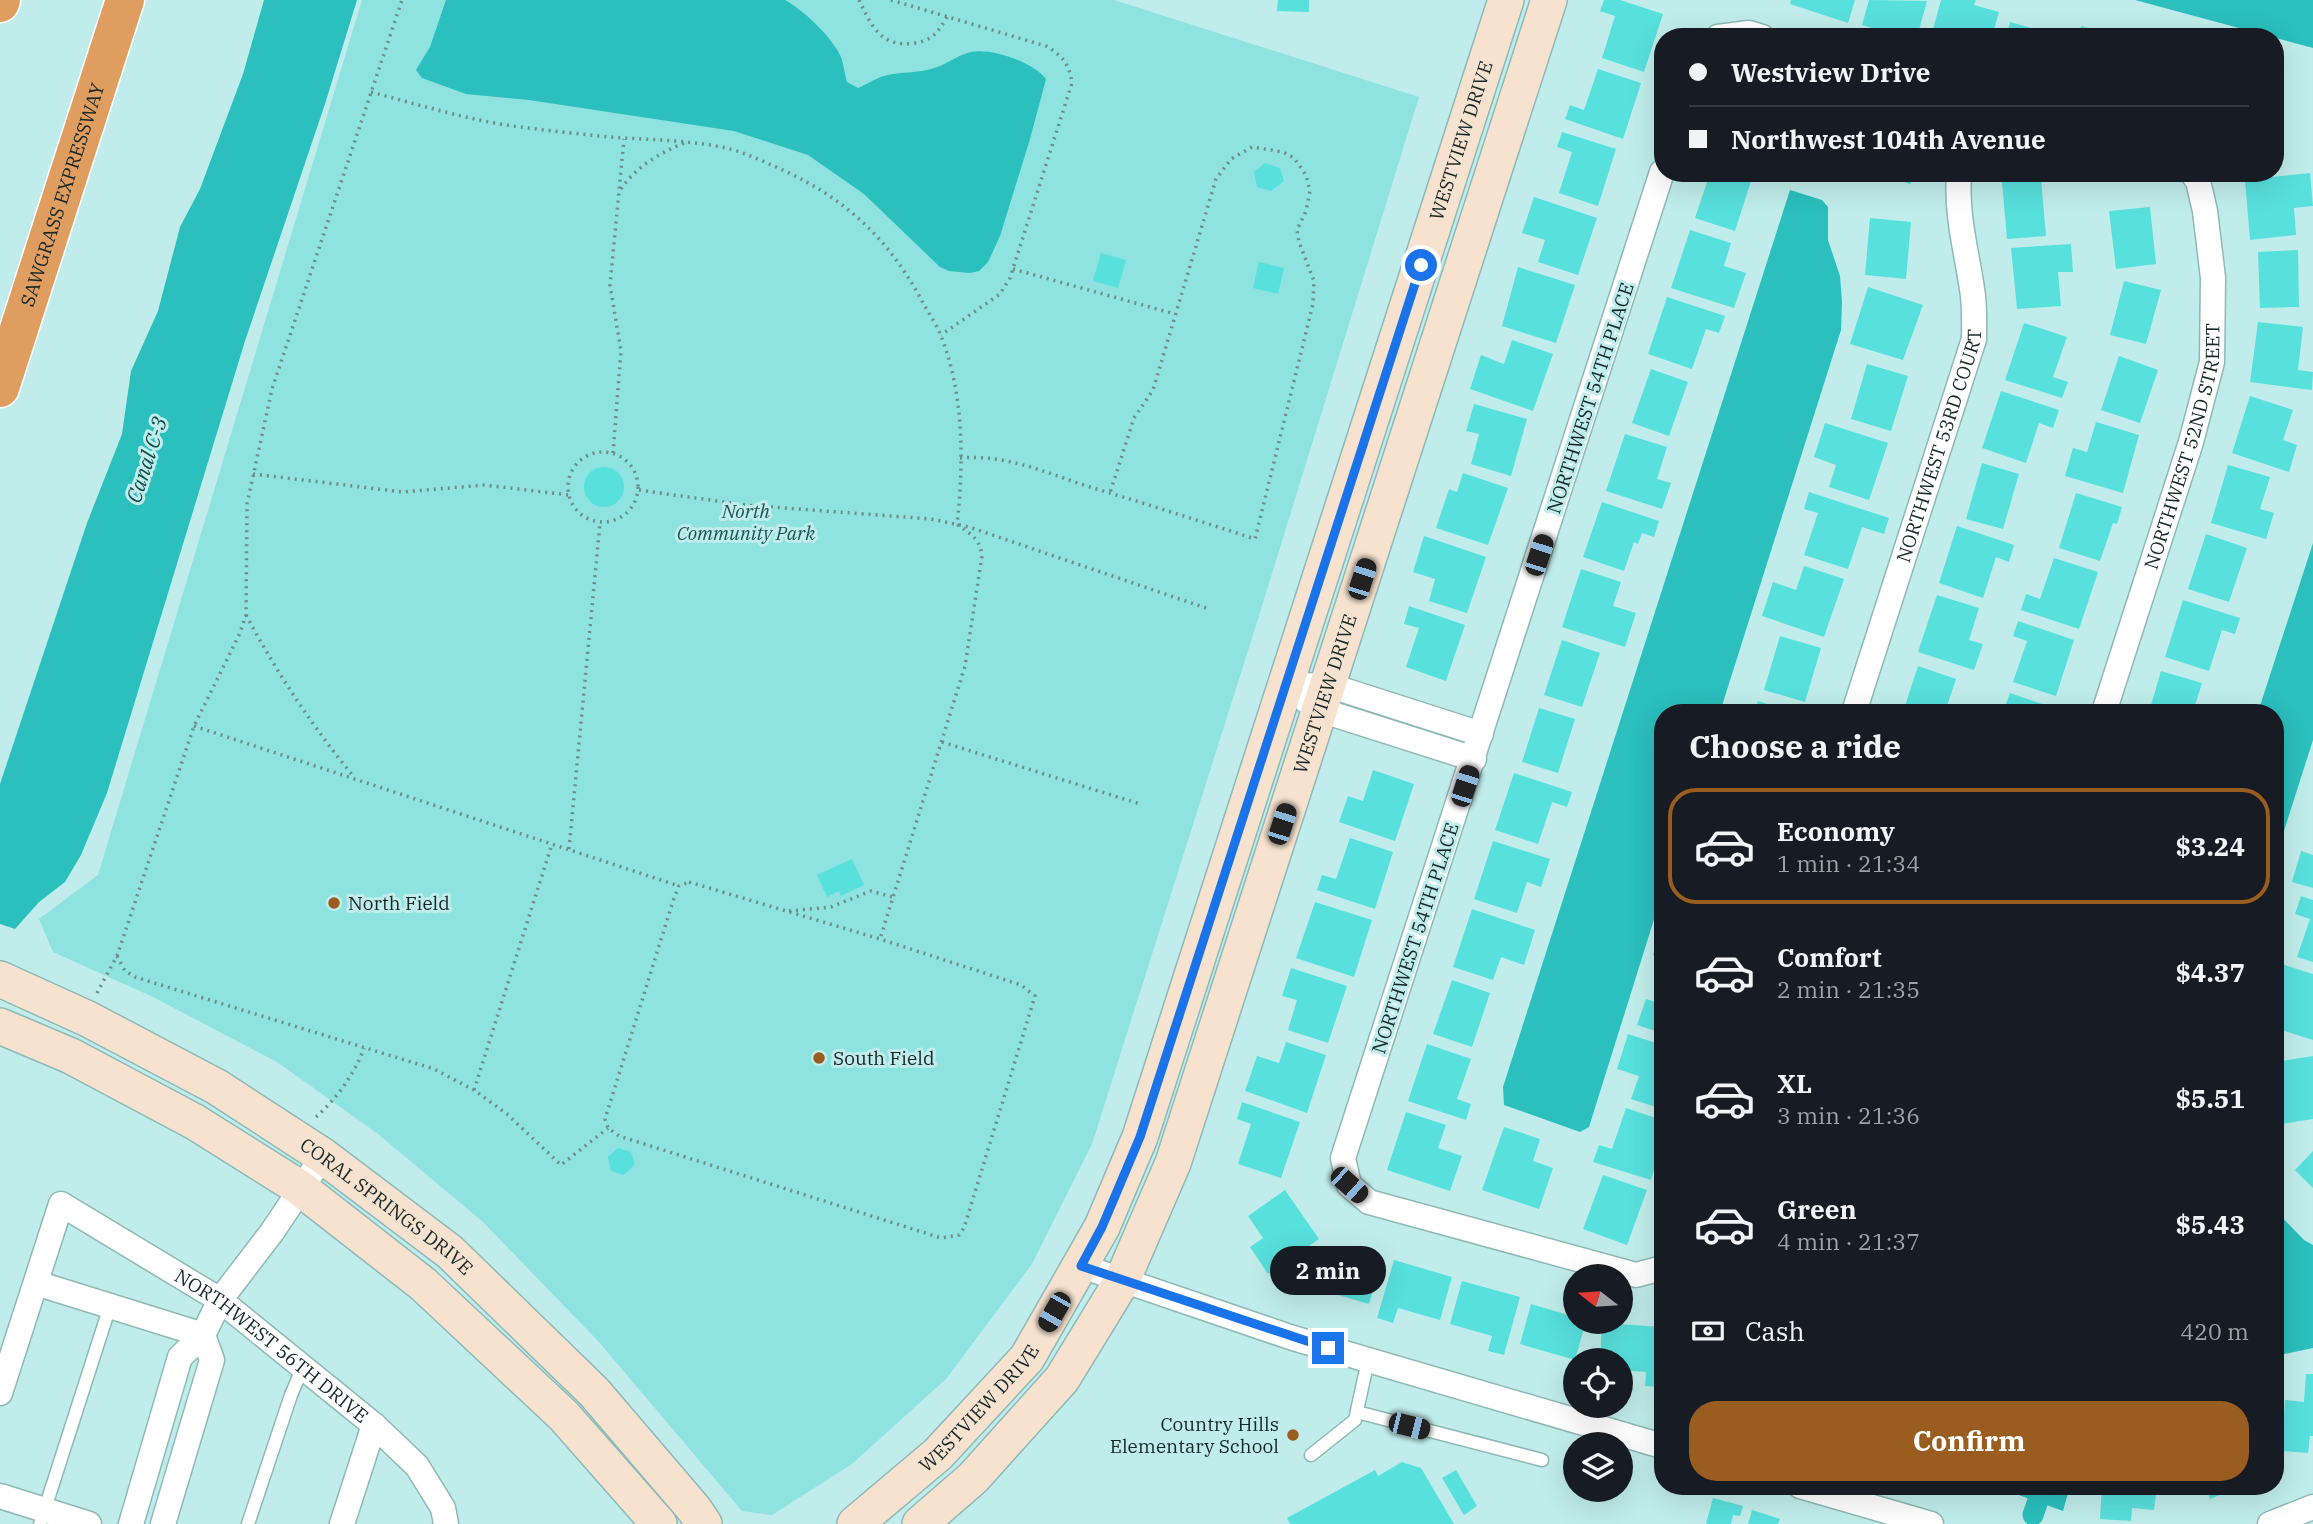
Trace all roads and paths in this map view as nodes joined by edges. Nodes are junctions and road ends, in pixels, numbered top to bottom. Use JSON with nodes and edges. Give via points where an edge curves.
{"nodes":[{"id":1,"x":125,"y":0,"type":"edge"},
{"id":2,"x":401,"y":0,"type":"edge"},
{"id":3,"x":859,"y":0,"type":"edge"},
{"id":4,"x":891,"y":0,"type":"edge"},
{"id":5,"x":1506,"y":0,"type":"edge"},
{"id":6,"x":1549,"y":0,"type":"edge"},
{"id":7,"x":947,"y":17,"type":"junction"},
{"id":8,"x":371,"y":92,"type":"junction"},
{"id":9,"x":624,"y":138,"type":"junction"},
{"id":10,"x":685,"y":142,"type":"junction"},
{"id":11,"x":1659,"y":182,"type":"edge"},
{"id":12,"x":1959,"y":182,"type":"edge"},
{"id":13,"x":2198,"y":182,"type":"edge"},
{"id":14,"x":619,"y":191,"type":"junction"},
{"id":15,"x":1013,"y":269,"type":"junction"},
{"id":16,"x":1175,"y":314,"type":"junction"},
{"id":17,"x":941,"y":335,"type":"junction"},
{"id":18,"x":0,"y":388,"type":"edge"},
{"id":19,"x":613,"y":453,"type":"junction"},
{"id":20,"x":960,"y":458,"type":"junction"},
{"id":21,"x":253,"y":474,"type":"junction"},
{"id":22,"x":639,"y":490,"type":"junction"},
{"id":23,"x":1110,"y":493,"type":"junction"},
{"id":24,"x":569,"y":495,"type":"junction"},
{"id":25,"x":600,"y":523,"type":"junction"},
{"id":26,"x":957,"y":524,"type":"junction"},
{"id":27,"x":1206,"y":608,"type":"dead end"},
{"id":28,"x":246,"y":615,"type":"junction"},
{"id":29,"x":1285,"y":686,"type":"junction"},
{"id":30,"x":1324,"y":697,"type":"junction"},
{"id":31,"x":1857,"y":704,"type":"edge"},
{"id":32,"x":2107,"y":704,"type":"edge"},
{"id":33,"x":194,"y":726,"type":"junction"},
{"id":34,"x":1482,"y":734,"type":"junction"},
{"id":35,"x":942,"y":742,"type":"junction"},
{"id":36,"x":1474,"y":759,"type":"junction"},
{"id":37,"x":355,"y":779,"type":"junction"},
{"id":38,"x":1140,"y":804,"type":"dead end"},
{"id":39,"x":552,"y":844,"type":"junction"},
{"id":40,"x":569,"y":849,"type":"junction"},
{"id":41,"x":679,"y":886,"type":"junction"},
{"id":42,"x":893,"y":897,"type":"junction"},
{"id":43,"x":787,"y":911,"type":"junction"},
{"id":44,"x":880,"y":939,"type":"junction"},
{"id":45,"x":117,"y":956,"type":"junction"},
{"id":46,"x":0,"y":979,"type":"edge"},
{"id":47,"x":97,"y":993,"type":"dead end"},
{"id":48,"x":0,"y":1026,"type":"edge"},
{"id":49,"x":364,"y":1048,"type":"junction"},
{"id":50,"x":474,"y":1090,"type":"junction"},
{"id":51,"x":316,"y":1117,"type":"dead end"},
{"id":52,"x":608,"y":1128,"type":"junction"},
{"id":53,"x":323,"y":1156,"type":"junction"},
{"id":54,"x":300,"y":1188,"type":"junction"},
{"id":55,"x":1081,"y":1266,"type":"junction"},
{"id":56,"x":1654,"y":1271,"type":"edge"},
{"id":57,"x":1122,"y":1281,"type":"junction"},
{"id":58,"x":36,"y":1283,"type":"junction"},
{"id":59,"x":220,"y":1300,"type":"junction"},
{"id":60,"x":110,"y":1306,"type":"junction"},
{"id":61,"x":203,"y":1335,"type":"junction"},
{"id":62,"x":1368,"y":1360,"type":"junction"},
{"id":63,"x":303,"y":1367,"type":"junction"},
{"id":64,"x":0,"y":1393,"type":"edge"},
{"id":65,"x":1356,"y":1412,"type":"junction"},
{"id":66,"x":374,"y":1425,"type":"junction"},
{"id":67,"x":1654,"y":1444,"type":"edge"},
{"id":68,"x":1311,"y":1455,"type":"dead end"},
{"id":69,"x":1542,"y":1460,"type":"dead end"},
{"id":70,"x":1858,"y":1495,"type":"edge"},
{"id":71,"x":0,"y":1496,"type":"edge"},
{"id":72,"x":2313,"y":1507,"type":"edge"},
{"id":73,"x":42,"y":1517,"type":"edge"},
{"id":74,"x":89,"y":1524,"type":"edge"},
{"id":75,"x":131,"y":1524,"type":"edge"},
{"id":76,"x":163,"y":1524,"type":"edge"},
{"id":77,"x":248,"y":1524,"type":"edge"},
{"id":78,"x":342,"y":1524,"type":"edge"},
{"id":79,"x":446,"y":1524,"type":"edge"},
{"id":80,"x":659,"y":1524,"type":"edge"},
{"id":81,"x":704,"y":1524,"type":"edge"},
{"id":82,"x":855,"y":1524,"type":"edge"},
{"id":83,"x":920,"y":1524,"type":"edge"},
{"id":84,"x":1931,"y":1524,"type":"edge"},
{"id":85,"x":2270,"y":1524,"type":"edge"}],
"edges":[{"from":1,"to":18,"type":"highway","name":"SAWGRASS EXPRESSWAY"},
{"from":2,"to":8,"type":"path"},
{"from":3,"to":7,"type":"path","via":[[881,36],[900,45],[927,41]]},
{"from":4,"to":7,"type":"path"},
{"from":5,"to":29,"type":"street","name":"WESTVIEW DRIVE"},
{"from":6,"to":30,"type":"street","name":"WESTVIEW DRIVE"},
{"from":7,"to":15,"type":"path","via":[[1046,46],[1060,54],[1069,68],[1072,83]]},
{"from":8,"to":9,"type":"path","via":[[496,123]]},
{"from":8,"to":21,"type":"path","via":[[272,389]]},
{"from":9,"to":10,"type":"path"},
{"from":9,"to":14,"type":"path"},
{"from":10,"to":14,"type":"path","via":[[632,173]]},
{"from":10,"to":17,"type":"path","via":[[755,158],[819,188],[845,206],[906,271]]},
{"from":11,"to":34,"type":"street","name":"NORTHWEST 54TH PLACE"},
{"from":12,"to":31,"type":"street","name":"NORTHWEST 53RD COURT","via":[[1975,339]]},
{"from":13,"to":32,"type":"street","name":"NORTHWEST 52ND STREET","via":[[2213,278],[2212,362]]},
{"from":14,"to":19,"type":"path","via":[[610,285],[621,351]]},
{"from":15,"to":16,"type":"path"},
{"from":15,"to":17,"type":"path","via":[[1000,294]]},
{"from":16,"to":23,"type":"path","via":[[1153,390],[1134,418]]},
{"from":16,"to":23,"type":"path","via":[[1216,179],[1223,169],[1252,147],[1294,158],[1310,191],[1297,230],[1314,281],[1313,304],[1255,539]]},
{"from":17,"to":20,"type":"path","via":[[958,408]]},
{"from":19,"to":22,"type":"path","via":[[633,467]]},
{"from":19,"to":24,"type":"path","via":[[589,454],[579,462],[571,471]]},
{"from":20,"to":23,"type":"path","via":[[1004,459]]},
{"from":20,"to":26,"type":"path"},
{"from":21,"to":24,"type":"path","via":[[403,492],[484,485]]},
{"from":21,"to":28,"type":"path","via":[[247,504]]},
{"from":22,"to":25,"type":"path","via":[[622,518]]},
{"from":22,"to":26,"type":"path","via":[[745,505]]},
{"from":24,"to":25,"type":"path","via":[[580,514]]},
{"from":25,"to":40,"type":"path"},
{"from":26,"to":27,"type":"path"},
{"from":26,"to":35,"type":"path","via":[[976,538],[982,556],[965,666]]},
{"from":28,"to":33,"type":"path"},
{"from":28,"to":37,"type":"path","via":[[275,669]]},
{"from":29,"to":30,"type":"street"},
{"from":29,"to":55,"type":"street","name":"WESTVIEW DRIVE","via":[[1140,1137]]},
{"from":30,"to":34,"type":"street"},
{"from":30,"to":36,"type":"street"},
{"from":30,"to":57,"type":"street","name":"WESTVIEW DRIVE","via":[[1173,1163]]},
{"from":33,"to":37,"type":"path"},
{"from":33,"to":45,"type":"path"},
{"from":34,"to":36,"type":"street","name":"NORTHWEST 54TH PLACE"},
{"from":35,"to":38,"type":"path"},
{"from":35,"to":42,"type":"path"},
{"from":36,"to":56,"type":"street","name":"NORTHWEST 54TH PLACE","via":[[1343,1158],[1349,1185],[1368,1202],[1636,1275]]},
{"from":37,"to":39,"type":"path"},
{"from":39,"to":40,"type":"path"},
{"from":39,"to":50,"type":"path"},
{"from":40,"to":41,"type":"path"},
{"from":41,"to":43,"type":"path","via":[[690,882]]},
{"from":41,"to":52,"type":"path","via":[[605,1119]]},
{"from":42,"to":43,"type":"path","via":[[870,891],[831,906]]},
{"from":42,"to":44,"type":"path"},
{"from":43,"to":44,"type":"path"},
{"from":44,"to":52,"type":"path","via":[[1021,985],[1035,996],[959,1234],[941,1237],[619,1136]]},
{"from":45,"to":47,"type":"path"},
{"from":45,"to":49,"type":"path","via":[[125,971],[135,977]]},
{"from":46,"to":53,"type":"street","name":"CORAL SPRINGS DRIVE","via":[[217,1087]]},
{"from":48,"to":54,"type":"street","name":"CORAL SPRINGS DRIVE","via":[[71,1056],[195,1122]]},
{"from":49,"to":50,"type":"path","via":[[434,1069]]},
{"from":49,"to":51,"type":"path","via":[[357,1068]]},
{"from":50,"to":52,"type":"path","via":[[561,1165]]},
{"from":53,"to":54,"type":"street"},
{"from":53,"to":81,"type":"street","name":"CORAL SPRINGS DRIVE","via":[[450,1252],[594,1391]]},
{"from":54,"to":59,"type":"street"},
{"from":54,"to":80,"type":"street","name":"CORAL SPRINGS DRIVE","via":[[424,1284],[564,1416]]},
{"from":55,"to":57,"type":"street"},
{"from":55,"to":82,"type":"street","name":"WESTVIEW DRIVE","via":[[1027,1357],[938,1454]]},
{"from":57,"to":62,"type":"street"},
{"from":57,"to":83,"type":"street","name":"WESTVIEW DRIVE","via":[[1062,1379],[973,1478]]},
{"from":58,"to":59,"type":"street","name":"NORTHWEST 56TH DRIVE","via":[[61,1204]]},
{"from":58,"to":60,"type":"street"},
{"from":58,"to":64,"type":"street"},
{"from":59,"to":61,"type":"street"},
{"from":59,"to":63,"type":"street","name":"NORTHWEST 56TH DRIVE"},
{"from":60,"to":61,"type":"street"},
{"from":60,"to":73,"type":"lane"},
{"from":61,"to":75,"type":"street","via":[[180,1357]]},
{"from":61,"to":76,"type":"street","via":[[212,1360]]},
{"from":62,"to":65,"type":"lane"},
{"from":62,"to":67,"type":"street"},
{"from":63,"to":66,"type":"street","name":"NORTHWEST 56TH DRIVE"},
{"from":63,"to":77,"type":"lane"},
{"from":65,"to":68,"type":"lane","via":[[1346,1429]]},
{"from":65,"to":69,"type":"lane"},
{"from":66,"to":78,"type":"street"},
{"from":66,"to":79,"type":"street","name":"NORTHWEST 56TH DRIVE","via":[[417,1466],[443,1508]]},
{"from":70,"to":84,"type":"street"},
{"from":71,"to":73,"type":"street"},
{"from":72,"to":85,"type":"street"},
{"from":73,"to":74,"type":"street"}]}
